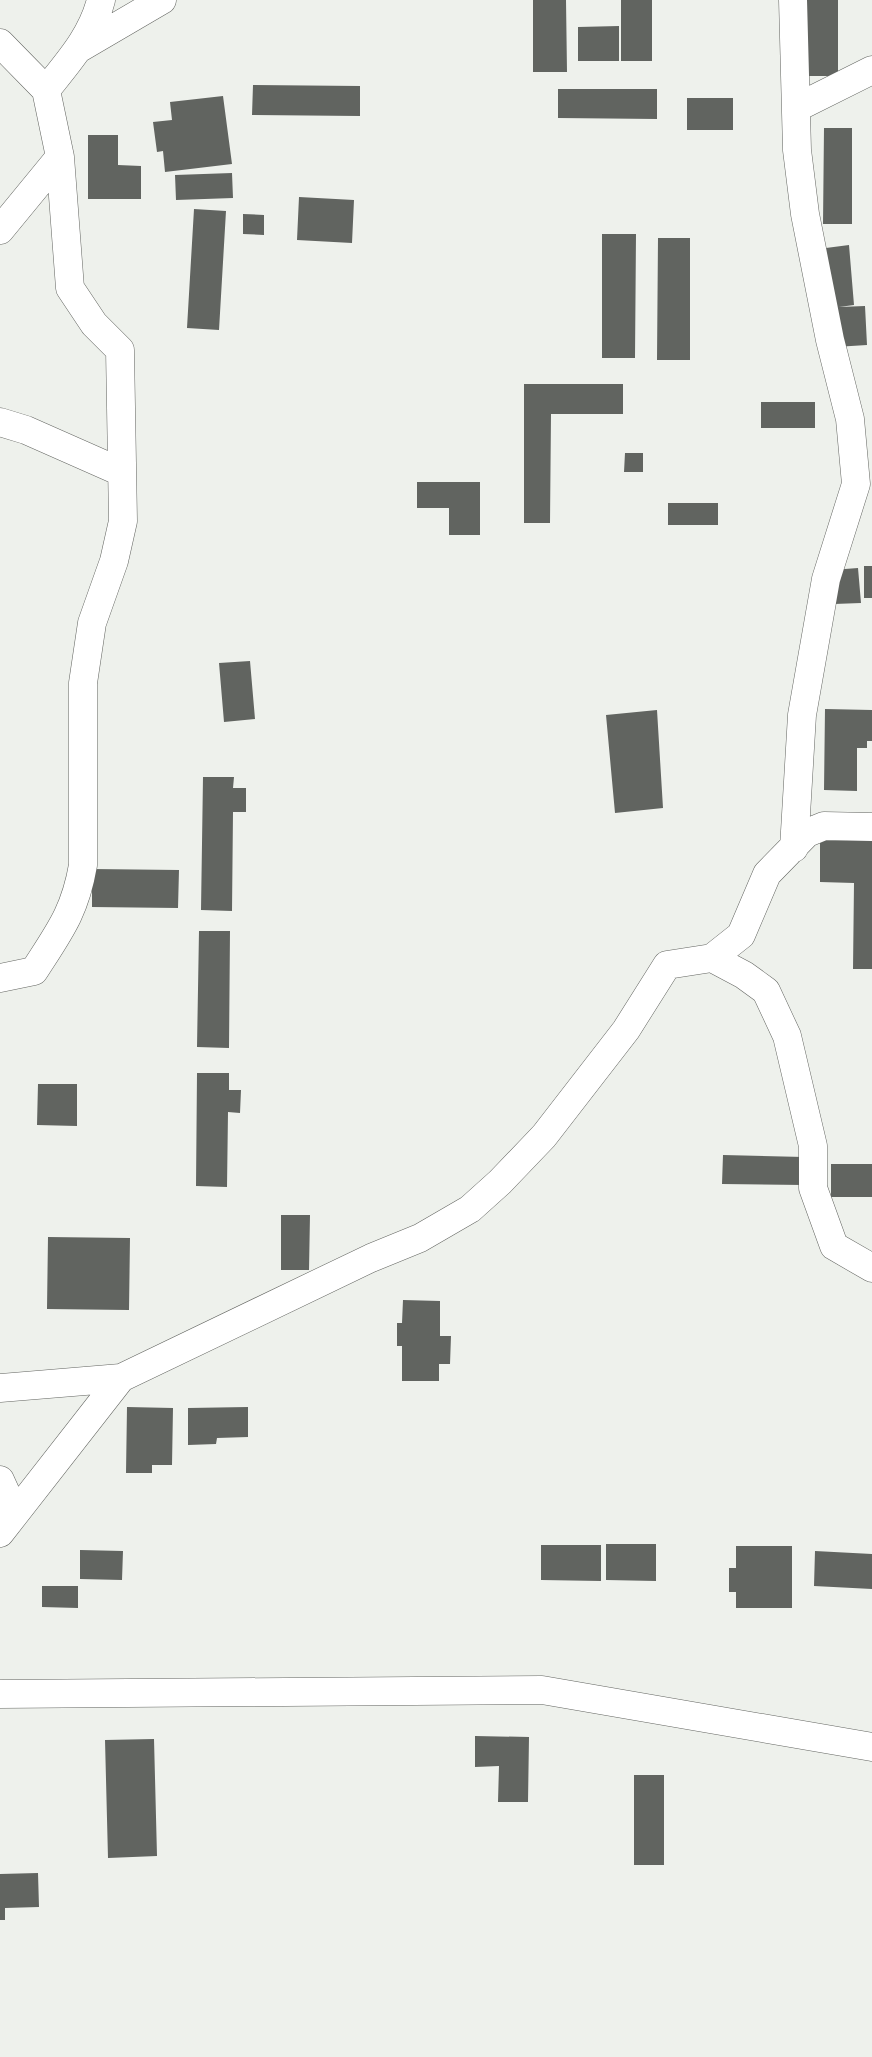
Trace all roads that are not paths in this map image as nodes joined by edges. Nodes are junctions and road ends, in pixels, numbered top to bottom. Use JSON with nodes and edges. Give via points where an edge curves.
{"nodes":[{"id":1,"x":101,"y":0,"type":"edge"},
{"id":2,"x":162,"y":0,"type":"edge"},
{"id":3,"x":793,"y":0,"type":"edge"},
{"id":4,"x":0,"y":43,"type":"edge"},
{"id":5,"x":80,"y":48,"type":"junction"},
{"id":6,"x":872,"y":70,"type":"edge"},
{"id":7,"x":46,"y":90,"type":"junction"},
{"id":8,"x":796,"y":108,"type":"junction"},
{"id":9,"x":60,"y":157,"type":"junction"},
{"id":10,"x":0,"y":230,"type":"edge"},
{"id":11,"x":0,"y":422,"type":"edge"},
{"id":12,"x":121,"y":472,"type":"junction"},
{"id":13,"x":864,"y":482,"type":"edge"},
{"id":14,"x":872,"y":827,"type":"edge"},
{"id":15,"x":794,"y":848,"type":"junction"},
{"id":16,"x":712,"y":958,"type":"junction"},
{"id":17,"x":0,"y":978,"type":"edge"},
{"id":18,"x":872,"y":1268,"type":"edge"},
{"id":19,"x":121,"y":1378,"type":"junction"},
{"id":20,"x":0,"y":1388,"type":"edge"},
{"id":21,"x":0,"y":1480,"type":"edge"},
{"id":22,"x":8,"y":1523,"type":"edge"},
{"id":23,"x":0,"y":1694,"type":"edge"},
{"id":24,"x":872,"y":1747,"type":"edge"}],
"edges":[{"from":1,"to":5,"type":"street","via":[[96,18]]},
{"from":2,"to":5,"type":"street"},
{"from":3,"to":8,"type":"street"},
{"from":4,"to":7,"type":"street"},
{"from":5,"to":7,"type":"street"},
{"from":6,"to":8,"type":"street"},
{"from":7,"to":9,"type":"street"},
{"from":8,"to":13,"type":"street","via":[[797,150],[805,214],[830,340]]},
{"from":9,"to":10,"type":"street"},
{"from":9,"to":12,"type":"street","via":[[70,288],[94,324],[120,350]]},
{"from":11,"to":12,"type":"street","via":[[26,430]]},
{"from":12,"to":17,"type":"street","via":[[123,521],[114,561],[92,623],[83,683],[83,865],[78,894],[70,915],[34,971]]},
{"from":13,"to":15,"type":"street","via":[[826,579],[802,715]]},
{"from":14,"to":15,"type":"street","via":[[824,826],[807,833]]},
{"from":15,"to":16,"type":"street","via":[[768,874],[741,935]]},
{"from":16,"to":18,"type":"street","via":[[744,974],[766,991],[787,1036],[813,1146],[813,1188],[834,1246]]},
{"from":16,"to":19,"type":"street","via":[[667,965],[626,1030],[544,1136],[470,1209],[420,1238],[363,1261]]},
{"from":19,"to":20,"type":"street"},
{"from":19,"to":22,"type":"street"},
{"from":21,"to":22,"type":"street"},
{"from":23,"to":24,"type":"street","via":[[542,1690]]}]}
